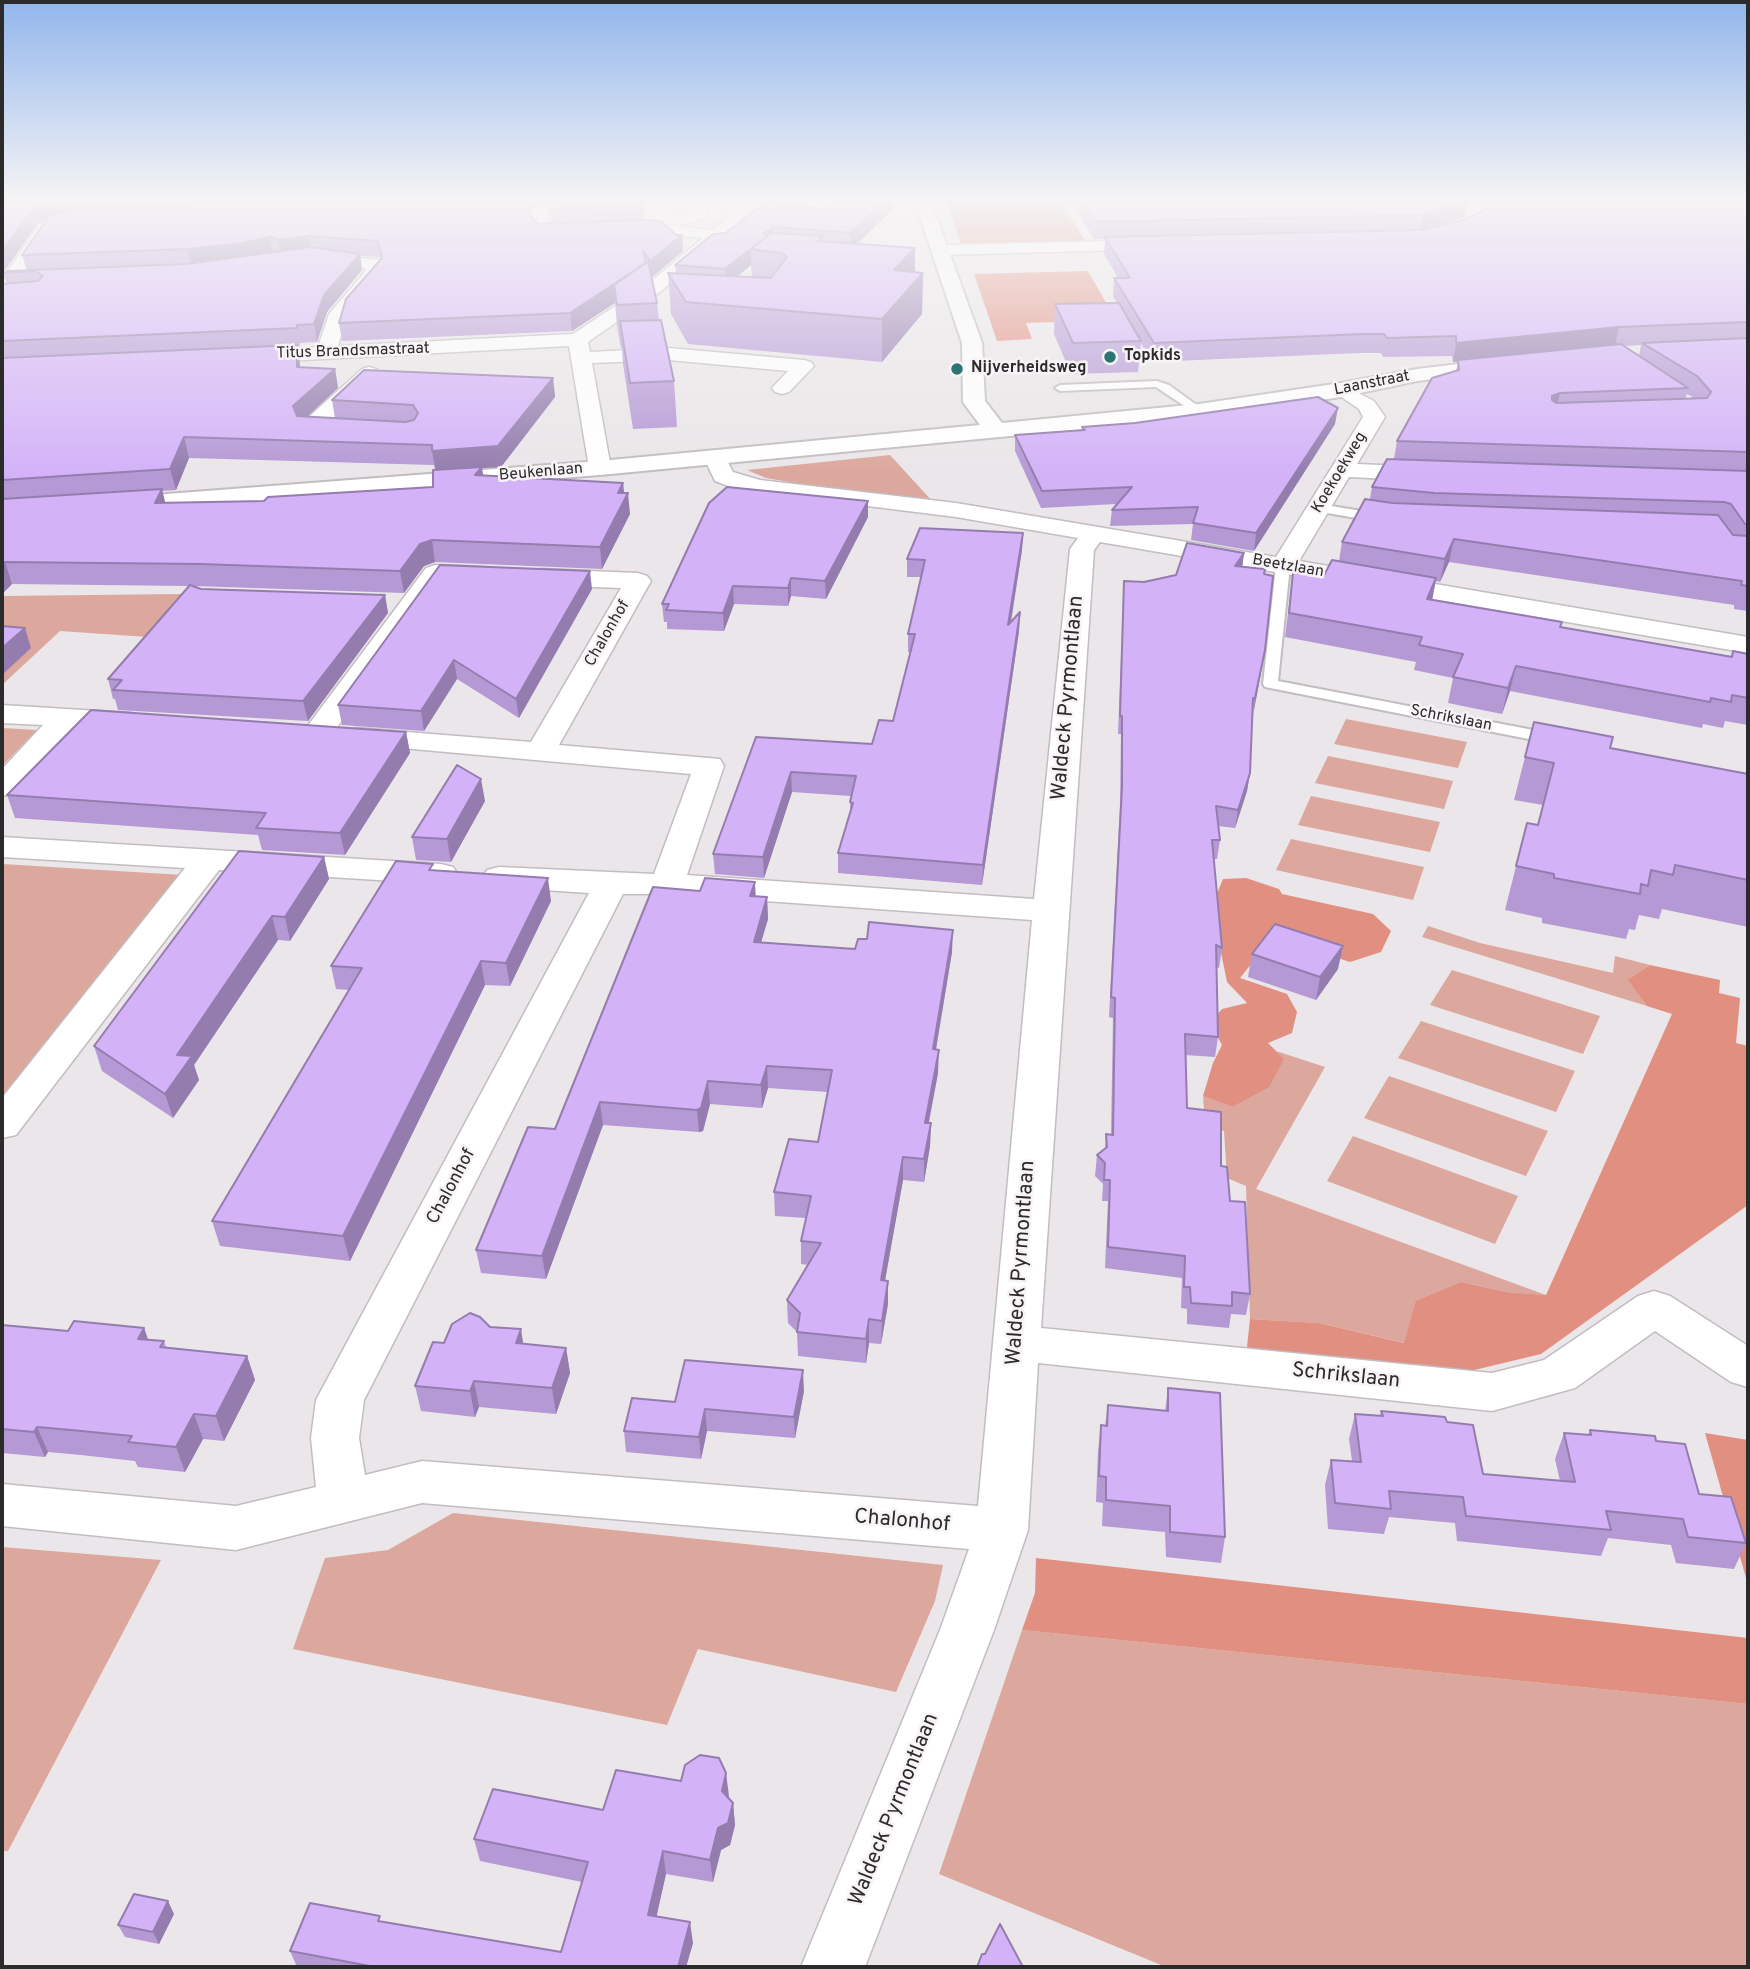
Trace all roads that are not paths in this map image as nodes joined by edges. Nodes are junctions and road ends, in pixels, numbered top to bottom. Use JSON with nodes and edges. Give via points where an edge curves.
{"nodes":[{"id":1,"x":358,"y":291,"type":"edge"},
{"id":2,"x":650,"y":291,"type":"edge"},
{"id":3,"x":955,"y":291,"type":"edge"},
{"id":4,"x":579,"y":349,"type":"junction"},
{"id":5,"x":393,"y":351,"type":"junction"},
{"id":6,"x":326,"y":353,"type":"junction"},
{"id":7,"x":232,"y":357,"type":"edge"},
{"id":8,"x":1531,"y":362,"type":"edge"},
{"id":9,"x":782,"y":387,"type":"dead end"},
{"id":10,"x":1060,"y":388,"type":"dead end"},
{"id":11,"x":1341,"y":390,"type":"junction"},
{"id":12,"x":1199,"y":411,"type":"junction"},
{"id":13,"x":359,"y":430,"type":"edge"},
{"id":14,"x":996,"y":430,"type":"junction"},
{"id":15,"x":715,"y":458,"type":"junction"},
{"id":16,"x":600,"y":468,"type":"junction"},
{"id":17,"x":1343,"y":470,"type":"junction"},
{"id":18,"x":1454,"y":474,"type":"edge"},
{"id":19,"x":89,"y":506,"type":"edge"},
{"id":20,"x":1319,"y":508,"type":"junction"},
{"id":21,"x":1399,"y":520,"type":"edge"},
{"id":22,"x":1094,"y":534,"type":"junction"},
{"id":23,"x":1283,"y":566,"type":"junction"},
{"id":24,"x":1748,"y":645,"type":"edge"},
{"id":25,"x":2,"y":714,"type":"edge"},
{"id":26,"x":67,"y":718,"type":"junction"},
{"id":27,"x":164,"y":724,"type":"edge"},
{"id":28,"x":1571,"y":743,"type":"edge"},
{"id":29,"x":540,"y":752,"type":"junction"},
{"id":30,"x":2,"y":787,"type":"edge"},
{"id":31,"x":2,"y":847,"type":"edge"},
{"id":32,"x":210,"y":859,"type":"junction"},
{"id":33,"x":611,"y":884,"type":"junction"},
{"id":34,"x":667,"y":884,"type":"junction"},
{"id":35,"x":1049,"y":911,"type":"junction"},
{"id":36,"x":2,"y":1125,"type":"edge"},
{"id":37,"x":1016,"y":1343,"type":"junction"},
{"id":38,"x":1748,"y":1369,"type":"edge"},
{"id":39,"x":343,"y":1501,"type":"junction"},
{"id":40,"x":2,"y":1504,"type":"edge"},
{"id":41,"x":1002,"y":1530,"type":"junction"},
{"id":42,"x":833,"y":1967,"type":"edge"}],
"edges":[{"from":1,"to":6,"type":"street","via":[[338,314]]},
{"from":2,"to":4,"type":"street"},
{"from":3,"to":14,"type":"street","via":[[972,343],[974,402]]},
{"from":4,"to":5,"type":"street","name":"Titus Brandsmastraat"},
{"from":4,"to":9,"type":"street","name":"Titus Brandsmastraat","via":[[804,366]]},
{"from":4,"to":16,"type":"street"},
{"from":5,"to":6,"type":"street","name":"Titus Brandsmastraat"},
{"from":5,"to":13,"type":"street","via":[[310,428]]},
{"from":6,"to":7,"type":"street","name":"Titus Brandsmastraat"},
{"from":8,"to":11,"type":"street","name":"Laanstraat","via":[[1418,374]]},
{"from":10,"to":12,"type":"lane","via":[[1157,384]]},
{"from":11,"to":12,"type":"street","name":"Laanstraat"},
{"from":11,"to":17,"type":"street","name":"Koekoekweg","via":[[1367,405],[1374,417]]},
{"from":12,"to":14,"type":"street","name":"Laanstraat"},
{"from":14,"to":15,"type":"street","name":"Beukenlaan"},
{"from":15,"to":16,"type":"street","name":"Beukenlaan"},
{"from":15,"to":22,"type":"street","name":"Beetzlaan","via":[[723,476],[739,483],[956,510]]},
{"from":16,"to":19,"type":"street","name":"Beukenlaan"},
{"from":17,"to":18,"type":"street"},
{"from":17,"to":20,"type":"street","name":"Koekoekweg"},
{"from":20,"to":21,"type":"lane"},
{"from":20,"to":23,"type":"street","name":"Koekoekweg"},
{"from":22,"to":23,"type":"street","name":"Beetzlaan"},
{"from":22,"to":35,"type":"street","name":"Waldeck Pyrmontlaan","via":[[1082,549]]},
{"from":23,"to":24,"type":"street","name":"Beetzlaan"},
{"from":23,"to":28,"type":"lane","name":"Schrikslaan","via":[[1270,684]]},
{"from":25,"to":26,"type":"street"},
{"from":26,"to":27,"type":"street"},
{"from":26,"to":30,"type":"street"},
{"from":29,"to":29,"type":"street","name":"Chalonhof","via":[[638,581],[435,573],[398,604],[303,733]]},
{"from":29,"to":34,"type":"street","name":"Chalonhof","via":[[709,765]]},
{"from":31,"to":32,"type":"street"},
{"from":32,"to":33,"type":"street"},
{"from":32,"to":36,"type":"street"},
{"from":33,"to":34,"type":"street"},
{"from":33,"to":39,"type":"street","name":"Chalonhof","via":[[340,1400],[335,1438]]},
{"from":34,"to":35,"type":"street"},
{"from":35,"to":37,"type":"street","name":"Waldeck Pyrmontlaan"},
{"from":37,"to":38,"type":"street","name":"Schrikslaan","via":[[1492,1392],[1558,1375],[1654,1308]]},
{"from":37,"to":41,"type":"street","name":"Waldeck Pyrmontlaan"},
{"from":39,"to":40,"type":"street","name":"Chalonhof","via":[[236,1528]]},
{"from":39,"to":41,"type":"street","name":"Chalonhof","via":[[422,1482]]},
{"from":41,"to":42,"type":"street","name":"Waldeck Pyrmontlaan"}]}
